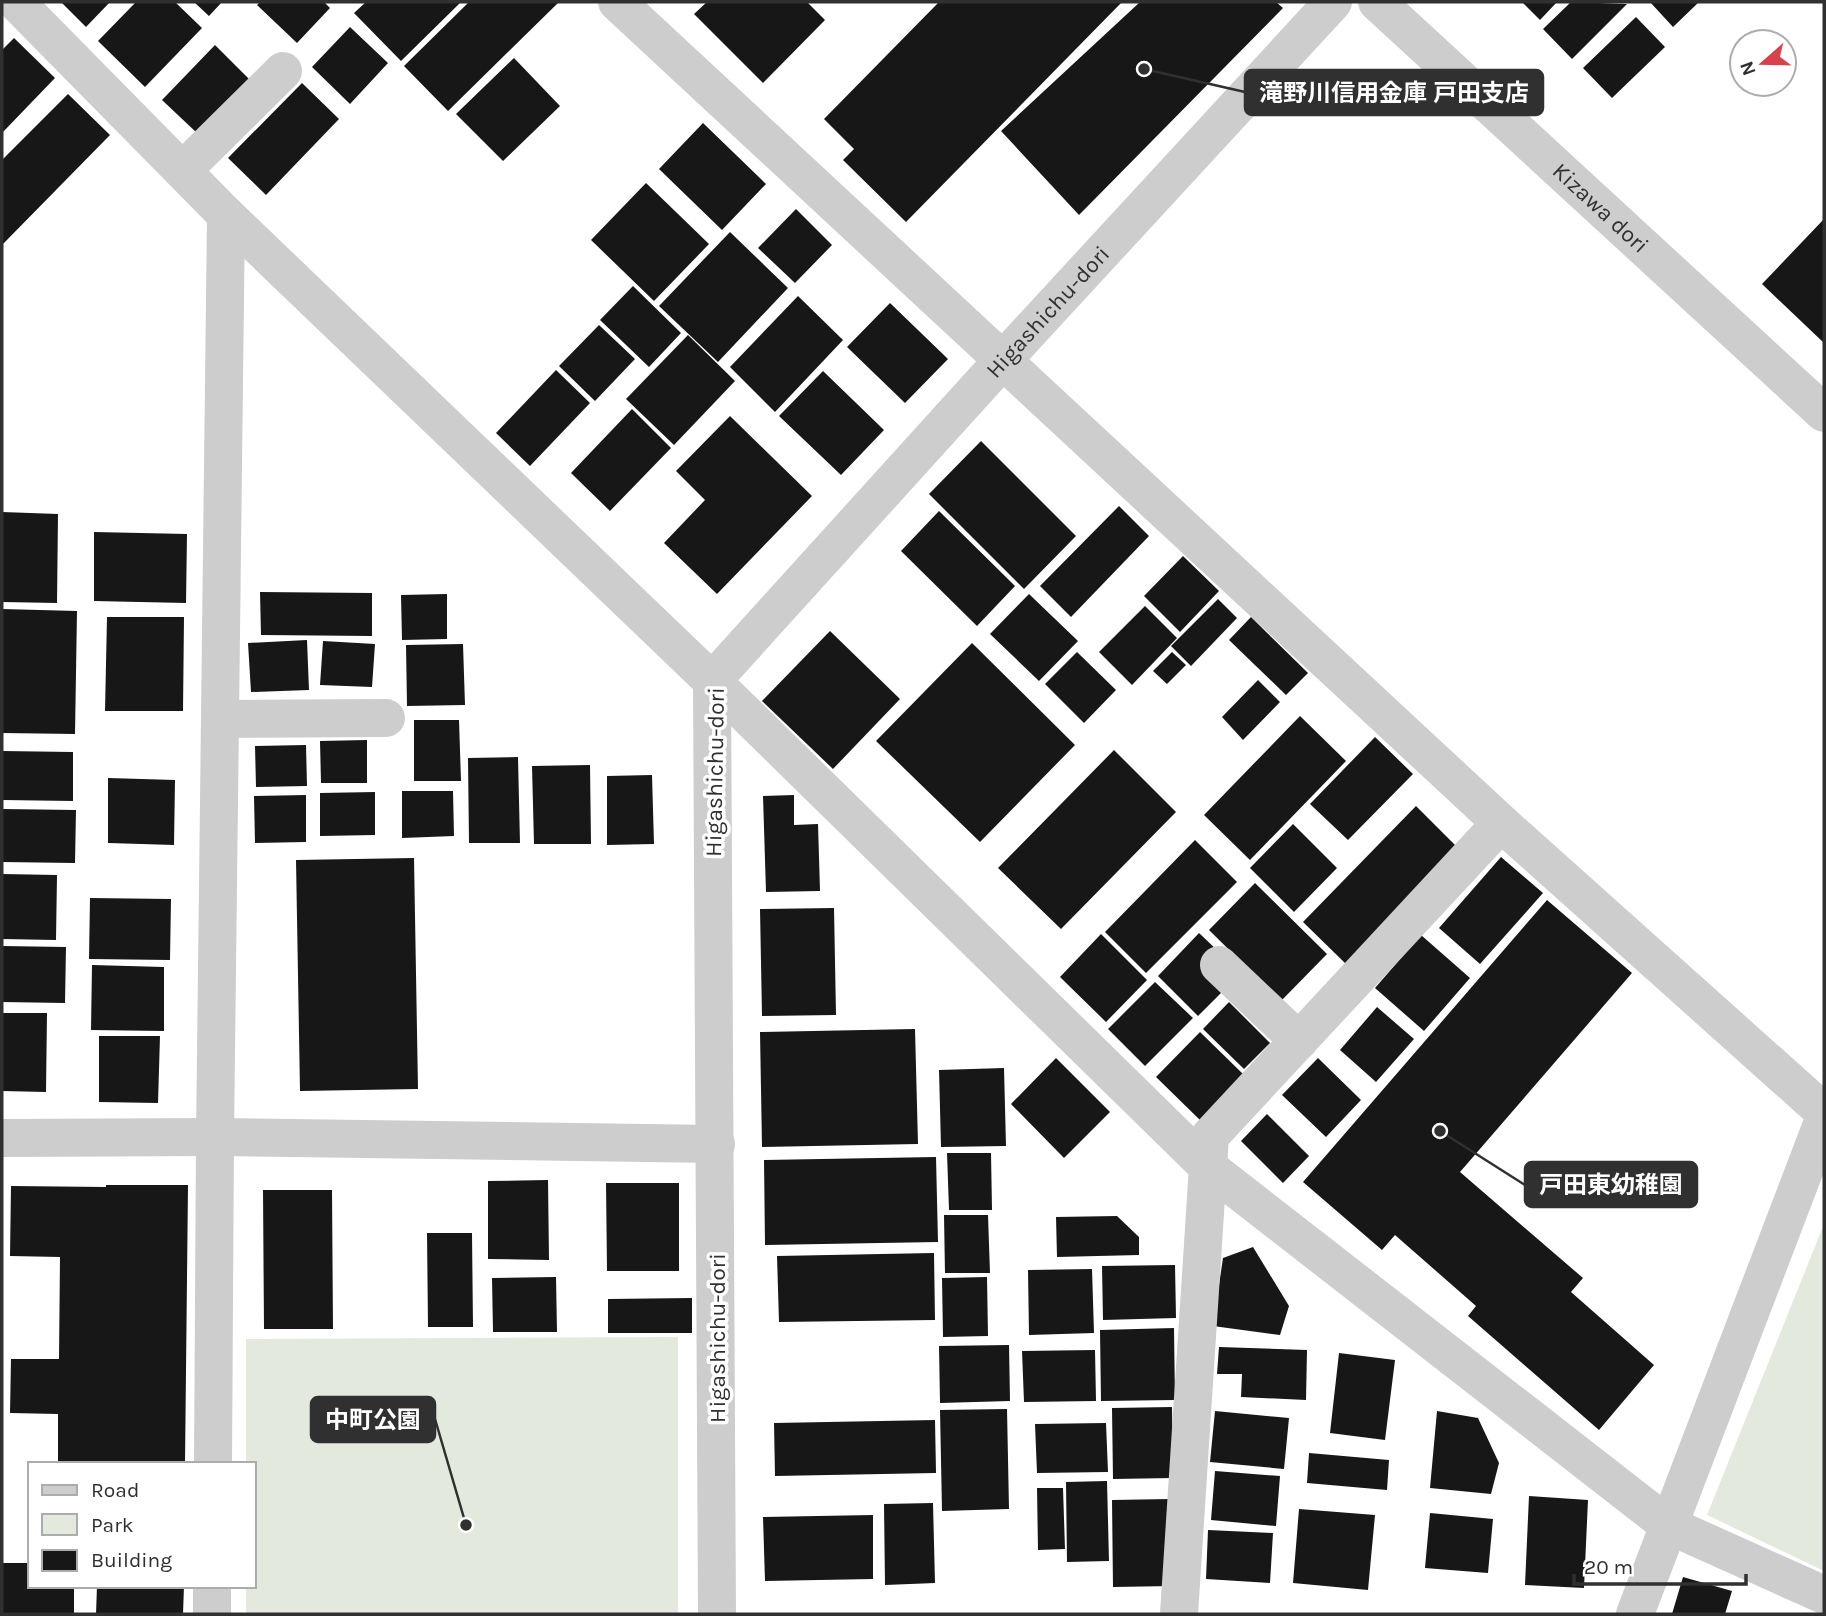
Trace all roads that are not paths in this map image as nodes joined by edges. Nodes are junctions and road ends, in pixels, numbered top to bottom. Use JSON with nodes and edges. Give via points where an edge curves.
{"nodes":[{"id":1,"x":16,"y":2,"type":"edge"},
{"id":2,"x":617,"y":2,"type":"edge"},
{"id":3,"x":1333,"y":2,"type":"edge"},
{"id":4,"x":1377,"y":2,"type":"edge"},
{"id":5,"x":283,"y":71,"type":"dead end"},
{"id":6,"x":183,"y":170,"type":"junction"},
{"id":7,"x":226,"y":215,"type":"junction"},
{"id":8,"x":1002,"y":361,"type":"junction"},
{"id":9,"x":1824,"y":413,"type":"edge"},
{"id":10,"x":712,"y":681,"type":"junction"},
{"id":11,"x":386,"y":718,"type":"dead end"},
{"id":12,"x":220,"y":719,"type":"junction"},
{"id":13,"x":1501,"y":823,"type":"junction"},
{"id":14,"x":1219,"y":965,"type":"dead end"},
{"id":15,"x":1299,"y":1041,"type":"junction"},
{"id":16,"x":1824,"y":1112,"type":"edge"},
{"id":17,"x":1824,"y":1119,"type":"edge"},
{"id":18,"x":215,"y":1137,"type":"junction"},
{"id":19,"x":2,"y":1138,"type":"edge"},
{"id":20,"x":716,"y":1144,"type":"junction"},
{"id":21,"x":1208,"y":1167,"type":"junction"},
{"id":22,"x":213,"y":1462,"type":"edge"},
{"id":23,"x":1668,"y":1525,"type":"junction"},
{"id":24,"x":212,"y":1588,"type":"edge"},
{"id":25,"x":1824,"y":1595,"type":"edge"},
{"id":26,"x":212,"y":1614,"type":"edge"},
{"id":27,"x":717,"y":1614,"type":"edge"},
{"id":28,"x":1179,"y":1614,"type":"edge"},
{"id":29,"x":1635,"y":1614,"type":"edge"}],
"edges":[{"from":1,"to":6,"type":"street"},
{"from":2,"to":8,"type":"street"},
{"from":3,"to":8,"type":"street","name":"Higashichu-dori"},
{"from":4,"to":9,"type":"street","name":"Kizawa dori"},
{"from":5,"to":6,"type":"street"},
{"from":6,"to":7,"type":"street"},
{"from":7,"to":10,"type":"street"},
{"from":7,"to":12,"type":"street"},
{"from":8,"to":10,"type":"street","name":"Higashichu-dori"},
{"from":8,"to":13,"type":"street"},
{"from":10,"to":20,"type":"street","name":"Higashichu-dori"},
{"from":10,"to":21,"type":"street"},
{"from":11,"to":12,"type":"street"},
{"from":12,"to":18,"type":"street"},
{"from":13,"to":15,"type":"street"},
{"from":13,"to":16,"type":"street"},
{"from":14,"to":15,"type":"street"},
{"from":15,"to":21,"type":"street","via":[[1210,1136]]},
{"from":17,"to":23,"type":"street"},
{"from":18,"to":19,"type":"street"},
{"from":18,"to":20,"type":"street"},
{"from":18,"to":22,"type":"street"},
{"from":20,"to":27,"type":"street","name":"Higashichu-dori"},
{"from":21,"to":23,"type":"street"},
{"from":21,"to":28,"type":"street"},
{"from":23,"to":25,"type":"street"},
{"from":23,"to":29,"type":"street"},
{"from":24,"to":26,"type":"street"}]}
